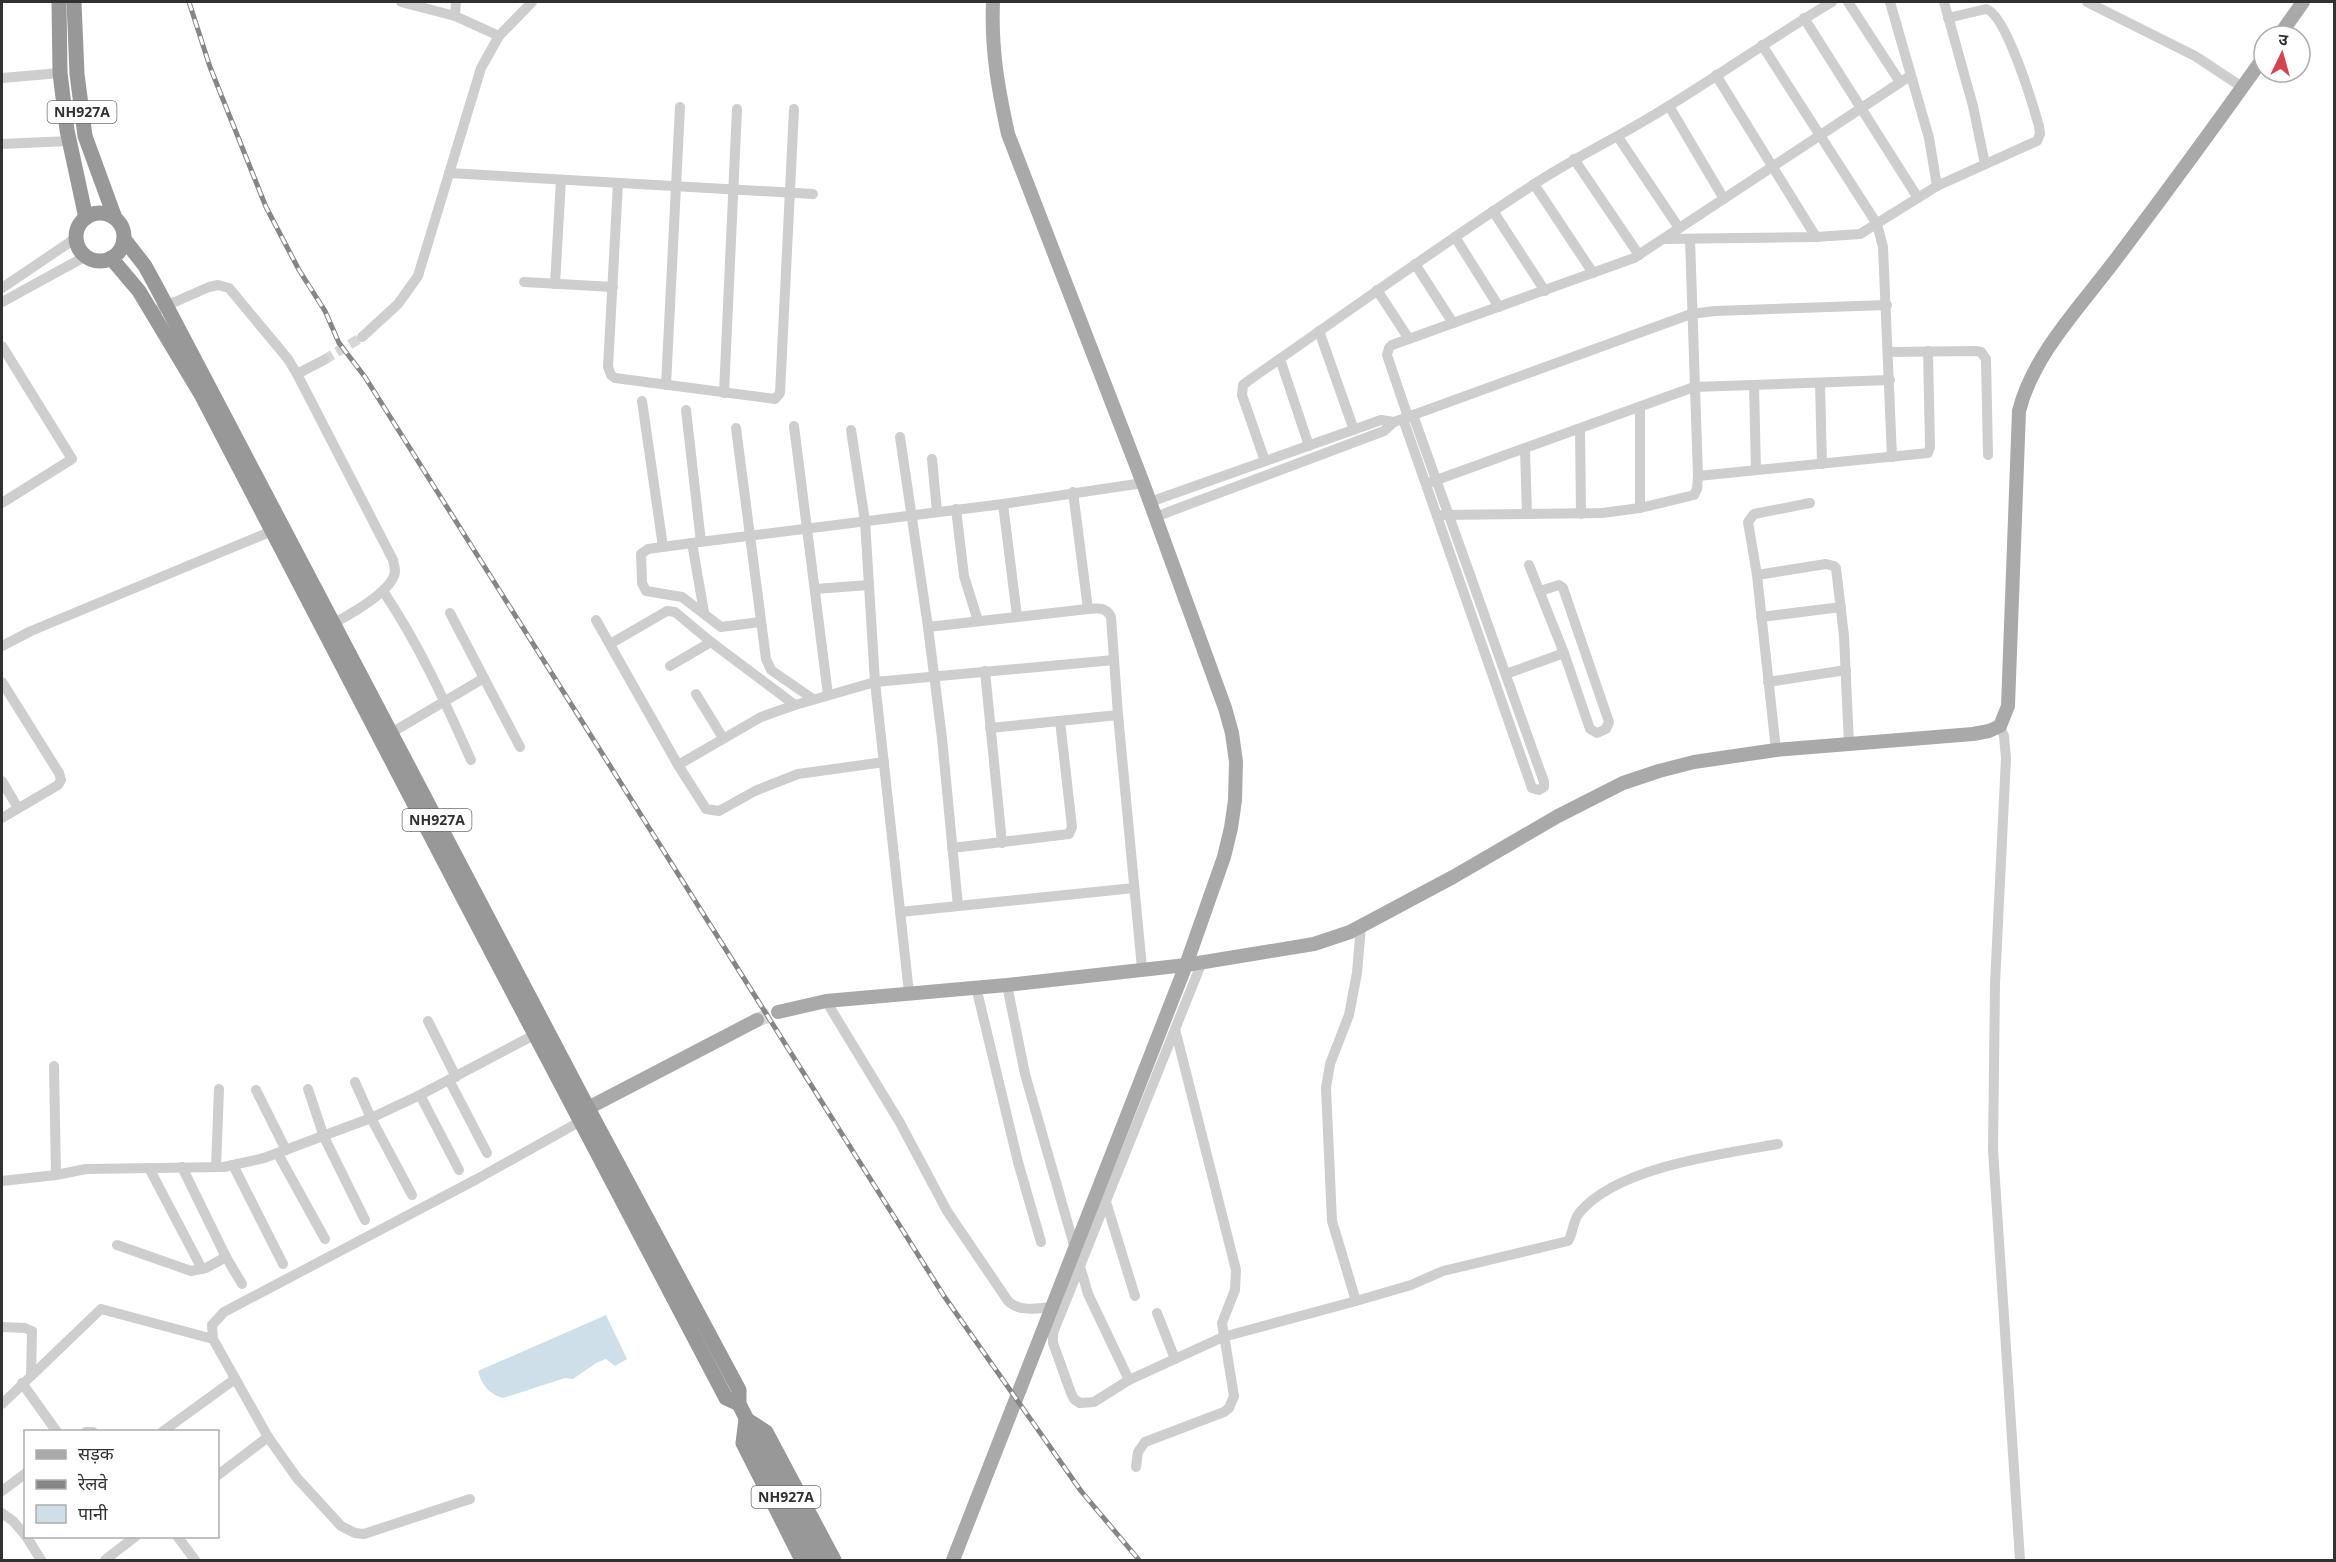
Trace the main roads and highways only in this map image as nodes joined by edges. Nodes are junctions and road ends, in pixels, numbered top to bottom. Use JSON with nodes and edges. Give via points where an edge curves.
{"nodes":[{"id":1,"x":59,"y":2,"type":"edge"},
{"id":2,"x":74,"y":2,"type":"edge"},
{"id":3,"x":993,"y":2,"type":"edge"},
{"id":4,"x":2303,"y":2,"type":"edge"},
{"id":5,"x":2287,"y":24,"type":"edge"},
{"id":6,"x":2252,"y":73,"type":"edge"},
{"id":7,"x":86,"y":218,"type":"junction"},
{"id":8,"x":115,"y":218,"type":"junction"},
{"id":9,"x":124,"y":239,"type":"junction"},
{"id":10,"x":111,"y":258,"type":"junction"},
{"id":11,"x":328,"y":626,"type":"junction"},
{"id":12,"x":1186,"y":965,"type":"junction"},
{"id":13,"x":778,"y":1012,"type":"tunnel mouth"},
{"id":14,"x":757,"y":1020,"type":"tunnel mouth"},
{"id":15,"x":584,"y":1115,"type":"junction"},
{"id":16,"x":746,"y":1419,"type":"junction"},
{"id":17,"x":802,"y":1560,"type":"edge"},
{"id":18,"x":818,"y":1560,"type":"edge"},
{"id":19,"x":834,"y":1560,"type":"edge"},
{"id":20,"x":952,"y":1560,"type":"edge"}],
"edges":[{"from":1,"to":7,"type":"highway","number":"NH927A","via":[[60,73],[69,141]]},
{"from":2,"to":8,"type":"highway","number":"NH927A","via":[[85,136]]},
{"from":3,"to":12,"type":"main road","via":[[993,47],[1008,134],[1143,483],[1232,733],[1236,762],[1232,828]]},
{"from":4,"to":5,"type":"main road"},
{"from":6,"to":12,"type":"main road","via":[[2029,379],[2019,411],[2008,706],[2000,726],[1973,734],[1776,750],[1694,762],[1623,783],[1361,926],[1314,944]]},
{"from":7,"to":8,"type":"highway","via":[[100,213]]},
{"from":7,"to":10,"type":"highway","via":[[77,230],[78,246],[96,260]]},
{"from":8,"to":9,"type":"highway","number":"NH927A"},
{"from":9,"to":10,"type":"highway"},
{"from":9,"to":11,"type":"highway","number":"NH927A","via":[[145,266],[167,306]]},
{"from":10,"to":11,"type":"highway","number":"NH927A","via":[[139,291],[202,396],[272,531]]},
{"from":11,"to":15,"type":"highway","number":"NH927A","via":[[536,1035]]},
{"from":11,"to":15,"type":"highway","number":"NH927A","via":[[391,733]]},
{"from":12,"to":13,"type":"main road","via":[[826,1001]]},
{"from":12,"to":20,"type":"main road"},
{"from":14,"to":15,"type":"main road"},
{"from":15,"to":16,"type":"highway","number":"NH927A","via":[[726,1398],[739,1404]]},
{"from":16,"to":17,"type":"highway","via":[[744,1443]]},
{"from":16,"to":18,"type":"highway","number":"NH927A"},
{"from":16,"to":19,"type":"highway","via":[[766,1432]]}]}
